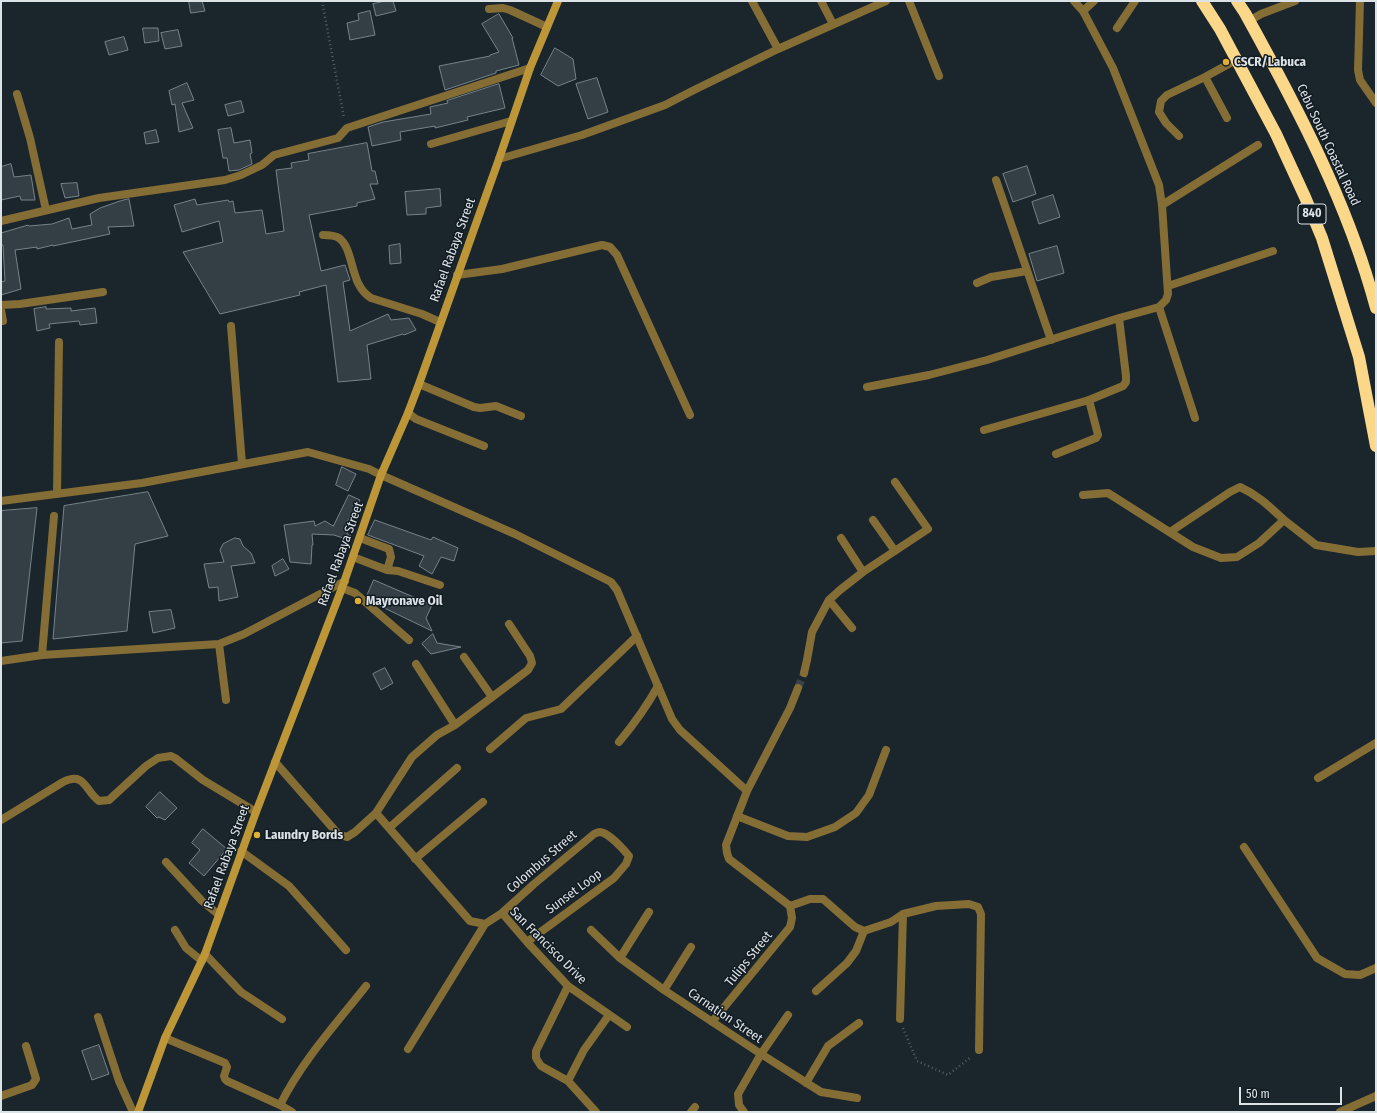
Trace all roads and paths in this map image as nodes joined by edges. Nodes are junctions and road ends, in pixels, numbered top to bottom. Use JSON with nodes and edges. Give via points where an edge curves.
{"nodes":[{"id":1,"x":322,"y":1,"type":"edge"},
{"id":2,"x":558,"y":1,"type":"edge"},
{"id":3,"x":752,"y":1,"type":"edge"},
{"id":4,"x":821,"y":1,"type":"edge"},
{"id":5,"x":886,"y":1,"type":"edge"},
{"id":6,"x":909,"y":1,"type":"edge"},
{"id":7,"x":1074,"y":1,"type":"edge"},
{"id":8,"x":1094,"y":1,"type":"edge"},
{"id":9,"x":1135,"y":1,"type":"edge"},
{"id":10,"x":1202,"y":1,"type":"edge"},
{"id":11,"x":1237,"y":1,"type":"edge"},
{"id":12,"x":1295,"y":1,"type":"edge"},
{"id":13,"x":1360,"y":1,"type":"edge"},
{"id":14,"x":489,"y":9,"type":"dead end"},
{"id":15,"x":1083,"y":10,"type":"junction"},
{"id":16,"x":1249,"y":21,"type":"junction"},
{"id":17,"x":832,"y":24,"type":"junction"},
{"id":18,"x":547,"y":27,"type":"junction"},
{"id":19,"x":1116,"y":28,"type":"dead end"},
{"id":20,"x":778,"y":49,"type":"junction"},
{"id":21,"x":1236,"y":60,"type":"junction"},
{"id":22,"x":530,"y":68,"type":"junction"},
{"id":23,"x":939,"y":76,"type":"dead end"},
{"id":24,"x":1205,"y":77,"type":"junction"},
{"id":25,"x":1373,"y":93,"type":"edge"},
{"id":26,"x":17,"y":94,"type":"dead end"},
{"id":27,"x":1376,"y":103,"type":"edge"},
{"id":28,"x":1227,"y":118,"type":"dead end"},
{"id":29,"x":511,"y":121,"type":"junction"},
{"id":30,"x":347,"y":128,"type":"junction"},
{"id":31,"x":1179,"y":136,"type":"dead end"},
{"id":32,"x":431,"y":144,"type":"dead end"},
{"id":33,"x":1258,"y":145,"type":"dead end"},
{"id":34,"x":499,"y":158,"type":"junction"},
{"id":35,"x":996,"y":180,"type":"dead end"},
{"id":36,"x":1162,"y":206,"type":"junction"},
{"id":37,"x":46,"y":210,"type":"junction"},
{"id":38,"x":1,"y":221,"type":"edge"},
{"id":39,"x":323,"y":235,"type":"dead end"},
{"id":40,"x":1273,"y":251,"type":"dead end"},
{"id":41,"x":1027,"y":271,"type":"junction"},
{"id":42,"x":457,"y":275,"type":"junction"},
{"id":43,"x":1372,"y":281,"type":"edge"},
{"id":44,"x":977,"y":283,"type":"dead end"},
{"id":45,"x":1168,"y":286,"type":"junction"},
{"id":46,"x":103,"y":292,"type":"dead end"},
{"id":47,"x":1,"y":305,"type":"edge"},
{"id":48,"x":1159,"y":307,"type":"junction"},
{"id":49,"x":1376,"y":308,"type":"edge"},
{"id":50,"x":1,"y":310,"type":"edge"},
{"id":51,"x":1119,"y":318,"type":"junction"},
{"id":52,"x":3,"y":321,"type":"dead end"},
{"id":53,"x":440,"y":322,"type":"junction"},
{"id":54,"x":231,"y":326,"type":"dead end"},
{"id":55,"x":1051,"y":340,"type":"junction"},
{"id":56,"x":59,"y":342,"type":"dead end"},
{"id":57,"x":419,"y":384,"type":"junction"},
{"id":58,"x":867,"y":387,"type":"dead end"},
{"id":59,"x":1089,"y":400,"type":"junction"},
{"id":60,"x":408,"y":413,"type":"junction"},
{"id":61,"x":690,"y":415,"type":"dead end"},
{"id":62,"x":521,"y":416,"type":"dead end"},
{"id":63,"x":1195,"y":418,"type":"dead end"},
{"id":64,"x":984,"y":430,"type":"dead end"},
{"id":65,"x":484,"y":446,"type":"dead end"},
{"id":66,"x":1376,"y":446,"type":"edge"},
{"id":67,"x":1056,"y":454,"type":"dead end"},
{"id":68,"x":242,"y":464,"type":"junction"},
{"id":69,"x":381,"y":475,"type":"junction"},
{"id":70,"x":895,"y":482,"type":"dead end"},
{"id":71,"x":57,"y":494,"type":"junction"},
{"id":72,"x":1083,"y":495,"type":"dead end"},
{"id":73,"x":1,"y":502,"type":"edge"},
{"id":74,"x":54,"y":516,"type":"dead end"},
{"id":75,"x":873,"y":520,"type":"dead end"},
{"id":76,"x":1284,"y":520,"type":"junction"},
{"id":77,"x":1170,"y":532,"type":"junction"},
{"id":78,"x":360,"y":538,"type":"junction"},
{"id":79,"x":840,"y":538,"type":"dead end"},
{"id":80,"x":895,"y":551,"type":"junction"},
{"id":81,"x":1376,"y":551,"type":"edge"},
{"id":82,"x":353,"y":557,"type":"junction"},
{"id":83,"x":386,"y":570,"type":"junction"},
{"id":84,"x":863,"y":572,"type":"junction"},
{"id":85,"x":343,"y":585,"type":"junction"},
{"id":86,"x":440,"y":585,"type":"dead end"},
{"id":87,"x":829,"y":600,"type":"junction"},
{"id":88,"x":509,"y":624,"type":"dead end"},
{"id":89,"x":852,"y":628,"type":"dead end"},
{"id":90,"x":637,"y":636,"type":"junction"},
{"id":91,"x":409,"y":640,"type":"dead end"},
{"id":92,"x":219,"y":644,"type":"junction"},
{"id":93,"x":42,"y":655,"type":"junction"},
{"id":94,"x":464,"y":657,"type":"dead end"},
{"id":95,"x":1,"y":661,"type":"edge"},
{"id":96,"x":416,"y":664,"type":"dead end"},
{"id":97,"x":804,"y":673,"type":"tunnel mouth"},
{"id":98,"x":658,"y":686,"type":"junction"},
{"id":99,"x":798,"y":688,"type":"tunnel mouth"},
{"id":100,"x":492,"y":697,"type":"junction"},
{"id":101,"x":226,"y":700,"type":"dead end"},
{"id":102,"x":455,"y":725,"type":"junction"},
{"id":103,"x":619,"y":742,"type":"dead end"},
{"id":104,"x":1376,"y":743,"type":"edge"},
{"id":105,"x":490,"y":749,"type":"dead end"},
{"id":106,"x":886,"y":750,"type":"dead end"},
{"id":107,"x":275,"y":762,"type":"junction"},
{"id":108,"x":457,"y":768,"type":"dead end"},
{"id":109,"x":1318,"y":778,"type":"dead end"},
{"id":110,"x":747,"y":791,"type":"junction"},
{"id":111,"x":483,"y":802,"type":"dead end"},
{"id":112,"x":256,"y":812,"type":"junction"},
{"id":113,"x":376,"y":813,"type":"junction"},
{"id":114,"x":737,"y":816,"type":"junction"},
{"id":115,"x":1,"y":820,"type":"edge"},
{"id":116,"x":389,"y":828,"type":"junction"},
{"id":117,"x":600,"y":832,"type":"joint"},
{"id":118,"x":1244,"y":847,"type":"dead end"},
{"id":119,"x":241,"y":851,"type":"junction"},
{"id":120,"x":415,"y":859,"type":"junction"},
{"id":121,"x":166,"y":862,"type":"dead end"},
{"id":122,"x":790,"y":906,"type":"junction"},
{"id":123,"x":649,"y":912,"type":"dead end"},
{"id":124,"x":502,"y":913,"type":"junction"},
{"id":125,"x":903,"y":914,"type":"junction"},
{"id":126,"x":219,"y":915,"type":"junction"},
{"id":127,"x":485,"y":924,"type":"junction"},
{"id":128,"x":174,"y":930,"type":"dead end"},
{"id":129,"x":591,"y":930,"type":"dead end"},
{"id":130,"x":864,"y":931,"type":"junction"},
{"id":131,"x":527,"y":942,"type":"junction"},
{"id":132,"x":691,"y":947,"type":"dead end"},
{"id":133,"x":346,"y":950,"type":"dead end"},
{"id":134,"x":203,"y":957,"type":"junction"},
{"id":135,"x":620,"y":958,"type":"junction"},
{"id":136,"x":1376,"y":968,"type":"edge"},
{"id":137,"x":366,"y":986,"type":"dead end"},
{"id":138,"x":568,"y":986,"type":"junction"},
{"id":139,"x":664,"y":990,"type":"junction"},
{"id":140,"x":816,"y":991,"type":"dead end"},
{"id":141,"x":788,"y":1015,"type":"dead end"},
{"id":142,"x":609,"y":1016,"type":"junction"},
{"id":143,"x":98,"y":1017,"type":"dead end"},
{"id":144,"x":282,"y":1019,"type":"dead end"},
{"id":145,"x":900,"y":1019,"type":"joint"},
{"id":146,"x":712,"y":1022,"type":"junction"},
{"id":147,"x":859,"y":1023,"type":"dead end"},
{"id":148,"x":627,"y":1027,"type":"dead end"},
{"id":149,"x":165,"y":1038,"type":"junction"},
{"id":150,"x":26,"y":1046,"type":"dead end"},
{"id":151,"x":408,"y":1049,"type":"dead end"},
{"id":152,"x":979,"y":1050,"type":"joint"},
{"id":153,"x":761,"y":1054,"type":"junction"},
{"id":154,"x":568,"y":1081,"type":"junction"},
{"id":155,"x":806,"y":1082,"type":"junction"},
{"id":156,"x":1,"y":1096,"type":"edge"},
{"id":157,"x":1376,"y":1096,"type":"edge"},
{"id":158,"x":857,"y":1098,"type":"dead end"},
{"id":159,"x":280,"y":1105,"type":"junction"},
{"id":160,"x":133,"y":1112,"type":"edge"},
{"id":161,"x":138,"y":1112,"type":"edge"},
{"id":162,"x":292,"y":1112,"type":"edge"},
{"id":163,"x":596,"y":1112,"type":"edge"},
{"id":164,"x":744,"y":1112,"type":"edge"},
{"id":165,"x":1340,"y":1112,"type":"edge"}],
"edges":[{"from":1,"to":30,"type":"path"},
{"from":2,"to":18,"type":"main road","name":"Rafael Rabaya Street"},
{"from":3,"to":20,"type":"street"},
{"from":4,"to":17,"type":"street"},
{"from":5,"to":17,"type":"street"},
{"from":6,"to":23,"type":"street"},
{"from":7,"to":15,"type":"street"},
{"from":8,"to":15,"type":"street"},
{"from":9,"to":19,"type":"street"},
{"from":10,"to":21,"type":"highway","number":"840"},
{"from":11,"to":16,"type":"highway","name":"Cebu South Coastal Road","number":"840"},
{"from":12,"to":16,"type":"street"},
{"from":13,"to":25,"type":"street","via":[[1358,70],[1360,80]]},
{"from":14,"to":18,"type":"street","via":[[510,10]]},
{"from":15,"to":36,"type":"street","via":[[1113,68],[1159,185]]},
{"from":16,"to":43,"type":"highway","name":"Cebu South Coastal Road","number":"840","via":[[1302,119],[1334,188]]},
{"from":17,"to":20,"type":"street"},
{"from":18,"to":22,"type":"main road","name":"Rafael Rabaya Street"},
{"from":20,"to":34,"type":"street","via":[[665,105],[582,135]]},
{"from":21,"to":24,"type":"street"},
{"from":21,"to":66,"type":"highway","number":"840","via":[[1276,134],[1322,238],[1359,357]]},
{"from":22,"to":29,"type":"main road","name":"Rafael Rabaya Street"},
{"from":22,"to":30,"type":"street"},
{"from":24,"to":28,"type":"street"},
{"from":24,"to":31,"type":"street","via":[[1167,95],[1161,101],[1159,112]]},
{"from":25,"to":27,"type":"street"},
{"from":26,"to":37,"type":"street"},
{"from":29,"to":32,"type":"street"},
{"from":29,"to":34,"type":"main road","name":"Rafael Rabaya Street"},
{"from":30,"to":37,"type":"street","via":[[338,138],[274,156],[262,165],[225,180],[98,198]]},
{"from":33,"to":36,"type":"street"},
{"from":34,"to":42,"type":"main road","name":"Rafael Rabaya Street"},
{"from":35,"to":41,"type":"street"},
{"from":36,"to":45,"type":"street"},
{"from":37,"to":38,"type":"street"},
{"from":39,"to":53,"type":"street","via":[[335,236],[345,244],[361,289],[371,298]]},
{"from":40,"to":45,"type":"street"},
{"from":41,"to":44,"type":"street","via":[[991,277]]},
{"from":41,"to":55,"type":"street"},
{"from":42,"to":53,"type":"main road","name":"Rafael Rabaya Street"},
{"from":42,"to":61,"type":"street","via":[[502,269],[602,245],[610,247],[617,255]]},
{"from":43,"to":49,"type":"highway","name":"Cebu South Coastal Road","number":"840"},
{"from":45,"to":48,"type":"street","via":[[1166,300]]},
{"from":46,"to":47,"type":"street"},
{"from":48,"to":51,"type":"street"},
{"from":48,"to":63,"type":"street"},
{"from":50,"to":52,"type":"street"},
{"from":51,"to":55,"type":"street"},
{"from":51,"to":59,"type":"street","via":[[1126,382],[1123,386]]},
{"from":53,"to":57,"type":"main road","name":"Rafael Rabaya Street"},
{"from":54,"to":68,"type":"street"},
{"from":55,"to":58,"type":"street","via":[[987,360]]},
{"from":56,"to":71,"type":"street"},
{"from":57,"to":60,"type":"main road","name":"Rafael Rabaya Street"},
{"from":57,"to":62,"type":"street","via":[[474,407],[496,406]]},
{"from":59,"to":64,"type":"street"},
{"from":59,"to":67,"type":"street","via":[[1098,435]]},
{"from":60,"to":65,"type":"street","via":[[416,419]]},
{"from":60,"to":69,"type":"main road","name":"Rafael Rabaya Street"},
{"from":68,"to":69,"type":"street","via":[[308,452],[369,469]]},
{"from":68,"to":71,"type":"street","via":[[142,483]]},
{"from":69,"to":78,"type":"main road","name":"Rafael Rabaya Street"},
{"from":69,"to":90,"type":"street","via":[[515,534],[611,582],[618,590]]},
{"from":70,"to":80,"type":"street","via":[[928,530]]},
{"from":71,"to":73,"type":"street"},
{"from":72,"to":77,"type":"street","via":[[1108,493]]},
{"from":74,"to":93,"type":"street"},
{"from":75,"to":80,"type":"street"},
{"from":76,"to":77,"type":"street","via":[[1259,543],[1237,557],[1221,558],[1209,554]]},
{"from":76,"to":77,"type":"street","via":[[1265,502],[1240,487]]},
{"from":76,"to":81,"type":"street","via":[[1316,545],[1358,552]]},
{"from":78,"to":82,"type":"main road","name":"Rafael Rabaya Street"},
{"from":78,"to":83,"type":"street","via":[[389,549],[391,557]]},
{"from":79,"to":84,"type":"street"},
{"from":80,"to":84,"type":"street"},
{"from":82,"to":83,"type":"street"},
{"from":82,"to":85,"type":"main road","name":"Rafael Rabaya Street"},
{"from":83,"to":86,"type":"street","via":[[398,571]]},
{"from":84,"to":87,"type":"street"},
{"from":85,"to":91,"type":"street"},
{"from":85,"to":92,"type":"street"},
{"from":85,"to":107,"type":"main road","name":"Rafael Rabaya Street"},
{"from":87,"to":89,"type":"street"},
{"from":87,"to":97,"type":"street","via":[[812,632]]},
{"from":88,"to":100,"type":"street","via":[[532,663],[528,670]]},
{"from":90,"to":98,"type":"street"},
{"from":90,"to":105,"type":"street","via":[[561,709],[526,718]]},
{"from":92,"to":93,"type":"street"},
{"from":92,"to":101,"type":"street"},
{"from":93,"to":95,"type":"street"},
{"from":94,"to":100,"type":"street"},
{"from":96,"to":102,"type":"street"},
{"from":98,"to":103,"type":"street","via":[[647,706]]},
{"from":98,"to":110,"type":"street","via":[[672,719],[680,730]]},
{"from":99,"to":110,"type":"street"},
{"from":100,"to":102,"type":"street"},
{"from":102,"to":113,"type":"street","via":[[412,757]]},
{"from":104,"to":109,"type":"street"},
{"from":106,"to":114,"type":"street","via":[[868,795],[856,813],[835,827],[807,837],[788,836]]},
{"from":107,"to":112,"type":"main road","name":"Rafael Rabaya Street"},
{"from":107,"to":113,"type":"street","via":[[338,834],[347,837]]},
{"from":108,"to":116,"type":"street"},
{"from":110,"to":114,"type":"street"},
{"from":111,"to":120,"type":"street"},
{"from":112,"to":115,"type":"street","via":[[203,780],[175,758],[166,756],[146,766],[108,800],[99,801],[79,779],[71,778]]},
{"from":112,"to":119,"type":"main road","name":"Rafael Rabaya Street"},
{"from":113,"to":116,"type":"street"},
{"from":114,"to":122,"type":"street","via":[[726,845],[727,853]]},
{"from":116,"to":120,"type":"street"},
{"from":117,"to":124,"type":"street","name":"Colombus Street","via":[[594,834]]},
{"from":117,"to":131,"type":"street","name":"Sunset Loop","via":[[624,850],[628,856],[626,864],[614,878]]},
{"from":118,"to":136,"type":"street","via":[[1317,958],[1345,974],[1360,975]]},
{"from":119,"to":126,"type":"main road","name":"Rafael Rabaya Street"},
{"from":119,"to":133,"type":"street","via":[[289,886]]},
{"from":120,"to":127,"type":"street","via":[[470,921]]},
{"from":121,"to":126,"type":"street","via":[[202,901]]},
{"from":122,"to":130,"type":"street","via":[[810,899],[823,899],[855,927]]},
{"from":122,"to":146,"type":"street","name":"Tulips Street","via":[[790,927]]},
{"from":123,"to":135,"type":"street"},
{"from":124,"to":127,"type":"street","name":"San Francisco Drive"},
{"from":124,"to":131,"type":"street","name":"San Francisco Drive"},
{"from":125,"to":130,"type":"street","via":[[891,922]]},
{"from":125,"to":145,"type":"street"},
{"from":125,"to":152,"type":"street","via":[[936,906],[969,904],[978,907],[981,914]]},
{"from":126,"to":134,"type":"main road","name":"Rafael Rabaya Street"},
{"from":127,"to":151,"type":"street"},
{"from":128,"to":134,"type":"street","via":[[186,948]]},
{"from":129,"to":135,"type":"street","name":"Carnation Street"},
{"from":130,"to":140,"type":"street","via":[[856,951],[847,963]]},
{"from":131,"to":138,"type":"street","name":"San Francisco Drive"},
{"from":132,"to":139,"type":"street"},
{"from":134,"to":144,"type":"street","via":[[242,992]]},
{"from":134,"to":149,"type":"main road","name":"Rafael Rabaya Street"},
{"from":135,"to":139,"type":"street","name":"Carnation Street"},
{"from":137,"to":159,"type":"street","via":[[310,1056]]},
{"from":138,"to":142,"type":"street","name":"San Francisco Drive"},
{"from":138,"to":154,"type":"street","via":[[536,1051],[536,1058],[541,1066]]},
{"from":139,"to":146,"type":"street","name":"Carnation Street"},
{"from":141,"to":153,"type":"street"},
{"from":142,"to":148,"type":"street","name":"San Francisco Drive"},
{"from":142,"to":154,"type":"street","via":[[584,1050]]},
{"from":143,"to":160,"type":"street","via":[[119,1081]]},
{"from":145,"to":152,"type":"path","via":[[917,1061],[948,1075]]},
{"from":146,"to":153,"type":"street","name":"Carnation Street"},
{"from":147,"to":155,"type":"street","via":[[828,1046]]},
{"from":149,"to":159,"type":"street","via":[[225,1063],[225,1079]]},
{"from":149,"to":161,"type":"main road","name":"Rafael Rabaya Street"},
{"from":150,"to":156,"type":"street","via":[[36,1079],[32,1085]]},
{"from":153,"to":155,"type":"street","name":"Carnation Street"},
{"from":153,"to":164,"type":"street","via":[[738,1094],[739,1105]]},
{"from":154,"to":163,"type":"street"},
{"from":155,"to":158,"type":"street","name":"Carnation Street","via":[[821,1092]]},
{"from":157,"to":165,"type":"street"},
{"from":159,"to":162,"type":"street"}]}
